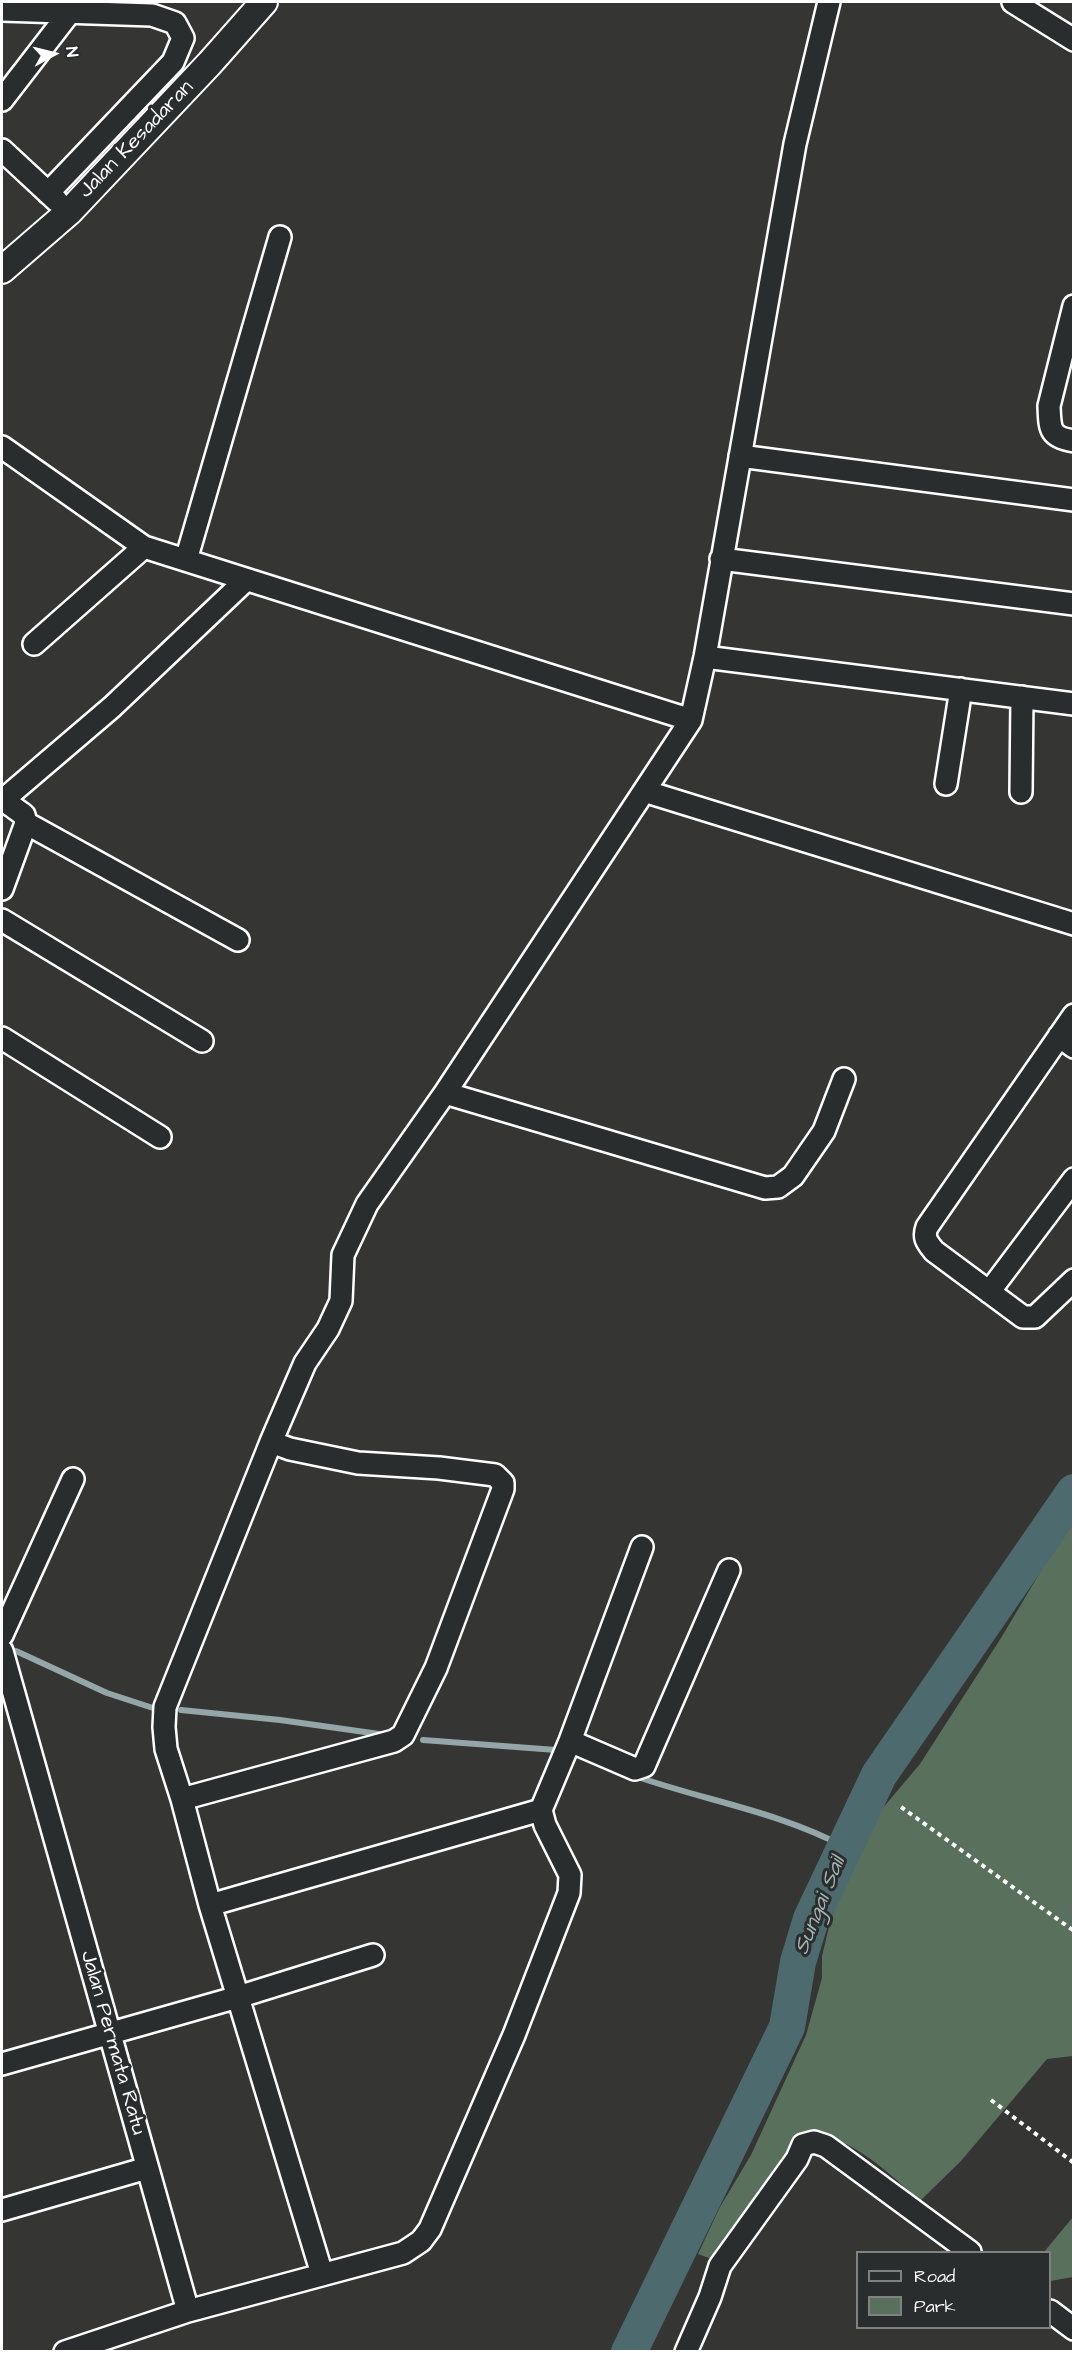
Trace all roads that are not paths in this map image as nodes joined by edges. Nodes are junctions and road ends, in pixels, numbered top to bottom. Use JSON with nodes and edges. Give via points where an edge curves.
{"nodes":[{"id":1,"x":829,"y":2,"type":"edge"},
{"id":2,"x":1013,"y":2,"type":"edge"},
{"id":3,"x":262,"y":3,"type":"edge"},
{"id":4,"x":2,"y":10,"type":"edge"},
{"id":5,"x":70,"y":12,"type":"junction"},
{"id":6,"x":1074,"y":40,"type":"edge"},
{"id":7,"x":2,"y":100,"type":"edge"},
{"id":8,"x":2,"y":150,"type":"edge"},
{"id":9,"x":48,"y":194,"type":"junction"},
{"id":10,"x":69,"y":212,"type":"junction"},
{"id":11,"x":280,"y":237,"type":"dead end"},
{"id":12,"x":2,"y":270,"type":"edge"},
{"id":13,"x":1074,"y":306,"type":"edge"},
{"id":14,"x":1074,"y":441,"type":"edge"},
{"id":15,"x":2,"y":447,"type":"edge"},
{"id":16,"x":740,"y":456,"type":"junction"},
{"id":17,"x":1074,"y":500,"type":"edge"},
{"id":18,"x":144,"y":547,"type":"junction"},
{"id":19,"x":721,"y":559,"type":"junction"},
{"id":20,"x":186,"y":560,"type":"junction"},
{"id":21,"x":246,"y":580,"type":"junction"},
{"id":22,"x":1074,"y":603,"type":"edge"},
{"id":23,"x":34,"y":644,"type":"dead end"},
{"id":24,"x":705,"y":657,"type":"junction"},
{"id":25,"x":961,"y":690,"type":"junction"},
{"id":26,"x":1022,"y":697,"type":"junction"},
{"id":27,"x":1074,"y":704,"type":"edge"},
{"id":28,"x":691,"y":720,"type":"junction"},
{"id":29,"x":946,"y":784,"type":"dead end"},
{"id":30,"x":644,"y":791,"type":"junction"},
{"id":31,"x":1021,"y":792,"type":"dead end"},
{"id":32,"x":2,"y":799,"type":"edge"},
{"id":33,"x":26,"y":824,"type":"junction"},
{"id":34,"x":2,"y":889,"type":"edge"},
{"id":35,"x":2,"y":920,"type":"edge"},
{"id":36,"x":1074,"y":924,"type":"edge"},
{"id":37,"x":238,"y":940,"type":"dead end"},
{"id":38,"x":1074,"y":1016,"type":"edge"},
{"id":39,"x":2,"y":1038,"type":"edge"},
{"id":40,"x":202,"y":1041,"type":"dead end"},
{"id":41,"x":1066,"y":1042,"type":"edge"},
{"id":42,"x":844,"y":1079,"type":"dead end"},
{"id":43,"x":445,"y":1093,"type":"junction"},
{"id":44,"x":160,"y":1137,"type":"dead end"},
{"id":45,"x":1074,"y":1179,"type":"edge"},
{"id":46,"x":1074,"y":1280,"type":"edge"},
{"id":47,"x":990,"y":1292,"type":"junction"},
{"id":48,"x":271,"y":1442,"type":"junction"},
{"id":49,"x":73,"y":1479,"type":"dead end"},
{"id":50,"x":642,"y":1547,"type":"dead end"},
{"id":51,"x":729,"y":1570,"type":"dead end"},
{"id":52,"x":2,"y":1635,"type":"edge"},
{"id":53,"x":2,"y":1651,"type":"edge"},
{"id":54,"x":570,"y":1741,"type":"junction"},
{"id":55,"x":182,"y":1799,"type":"junction"},
{"id":56,"x":541,"y":1810,"type":"junction"},
{"id":57,"x":210,"y":1905,"type":"junction"},
{"id":58,"x":374,"y":1955,"type":"dead end"},
{"id":59,"x":238,"y":1997,"type":"junction"},
{"id":60,"x":109,"y":2034,"type":"junction"},
{"id":61,"x":2,"y":2064,"type":"edge"},
{"id":62,"x":147,"y":2168,"type":"junction"},
{"id":63,"x":2,"y":2210,"type":"edge"},
{"id":64,"x":967,"y":2251,"type":"edge"},
{"id":65,"x":322,"y":2274,"type":"junction"},
{"id":66,"x":188,"y":2311,"type":"junction"},
{"id":67,"x":1051,"y":2312,"type":"edge"},
{"id":68,"x":1074,"y":2329,"type":"edge"},
{"id":69,"x":65,"y":2352,"type":"edge"},
{"id":70,"x":686,"y":2352,"type":"edge"}],
"edges":[{"from":1,"to":16,"type":"street","via":[[795,144]]},
{"from":2,"to":6,"type":"street"},
{"from":3,"to":10,"type":"street","name":"Jalan Kesadaran"},
{"from":4,"to":5,"type":"street"},
{"from":5,"to":7,"type":"street"},
{"from":5,"to":9,"type":"street","via":[[152,15],[176,23],[183,38],[173,62]]},
{"from":8,"to":9,"type":"street"},
{"from":9,"to":10,"type":"street"},
{"from":10,"to":12,"type":"street","name":"Jalan Kesadaran"},
{"from":11,"to":20,"type":"street"},
{"from":13,"to":14,"type":"street","via":[[1049,406],[1054,435]]},
{"from":15,"to":18,"type":"street"},
{"from":16,"to":17,"type":"street"},
{"from":16,"to":19,"type":"street"},
{"from":18,"to":20,"type":"street"},
{"from":18,"to":23,"type":"street"},
{"from":19,"to":22,"type":"street"},
{"from":19,"to":24,"type":"street"},
{"from":20,"to":21,"type":"street"},
{"from":21,"to":28,"type":"street"},
{"from":21,"to":32,"type":"street","via":[[112,706]]},
{"from":24,"to":25,"type":"street"},
{"from":24,"to":28,"type":"street"},
{"from":25,"to":26,"type":"street"},
{"from":25,"to":29,"type":"street"},
{"from":26,"to":27,"type":"street"},
{"from":26,"to":31,"type":"street"},
{"from":28,"to":30,"type":"street"},
{"from":30,"to":36,"type":"street"},
{"from":30,"to":43,"type":"street"},
{"from":32,"to":33,"type":"street","via":[[24,815]]},
{"from":33,"to":34,"type":"street"},
{"from":33,"to":37,"type":"street"},
{"from":35,"to":40,"type":"street"},
{"from":38,"to":41,"type":"street"},
{"from":39,"to":44,"type":"street"},
{"from":41,"to":47,"type":"street","via":[[924,1234],[934,1251]]},
{"from":42,"to":43,"type":"street","via":[[824,1131],[793,1176],[778,1187],[765,1188]]},
{"from":43,"to":48,"type":"street","via":[[368,1204],[343,1255],[341,1301],[305,1363]]},
{"from":45,"to":47,"type":"street"},
{"from":46,"to":47,"type":"street","via":[[1030,1318]]},
{"from":48,"to":55,"type":"street","via":[[165,1707],[166,1749]]},
{"from":48,"to":55,"type":"street","via":[[358,1463],[495,1475],[503,1489],[436,1668],[403,1735],[394,1741]]},
{"from":49,"to":52,"type":"street"},
{"from":50,"to":54,"type":"street"},
{"from":51,"to":54,"type":"street","via":[[644,1766],[635,1769]]},
{"from":53,"to":60,"type":"street","name":"Jalan Permata Ratu"},
{"from":54,"to":56,"type":"street"},
{"from":55,"to":57,"type":"street"},
{"from":56,"to":57,"type":"street"},
{"from":56,"to":65,"type":"street","via":[[570,1875],[569,1893],[514,2034],[430,2229],[403,2253]]},
{"from":57,"to":59,"type":"street"},
{"from":58,"to":59,"type":"street"},
{"from":59,"to":60,"type":"street"},
{"from":59,"to":65,"type":"street"},
{"from":60,"to":61,"type":"street"},
{"from":60,"to":62,"type":"street","name":"Jalan Permata Ratu"},
{"from":62,"to":63,"type":"street"},
{"from":62,"to":66,"type":"street","name":"Jalan Permata Ratu"},
{"from":64,"to":70,"type":"street","via":[[826,2146],[814,2142],[803,2145],[720,2266]]},
{"from":65,"to":66,"type":"street"},
{"from":66,"to":69,"type":"street"},
{"from":67,"to":68,"type":"street"}]}
